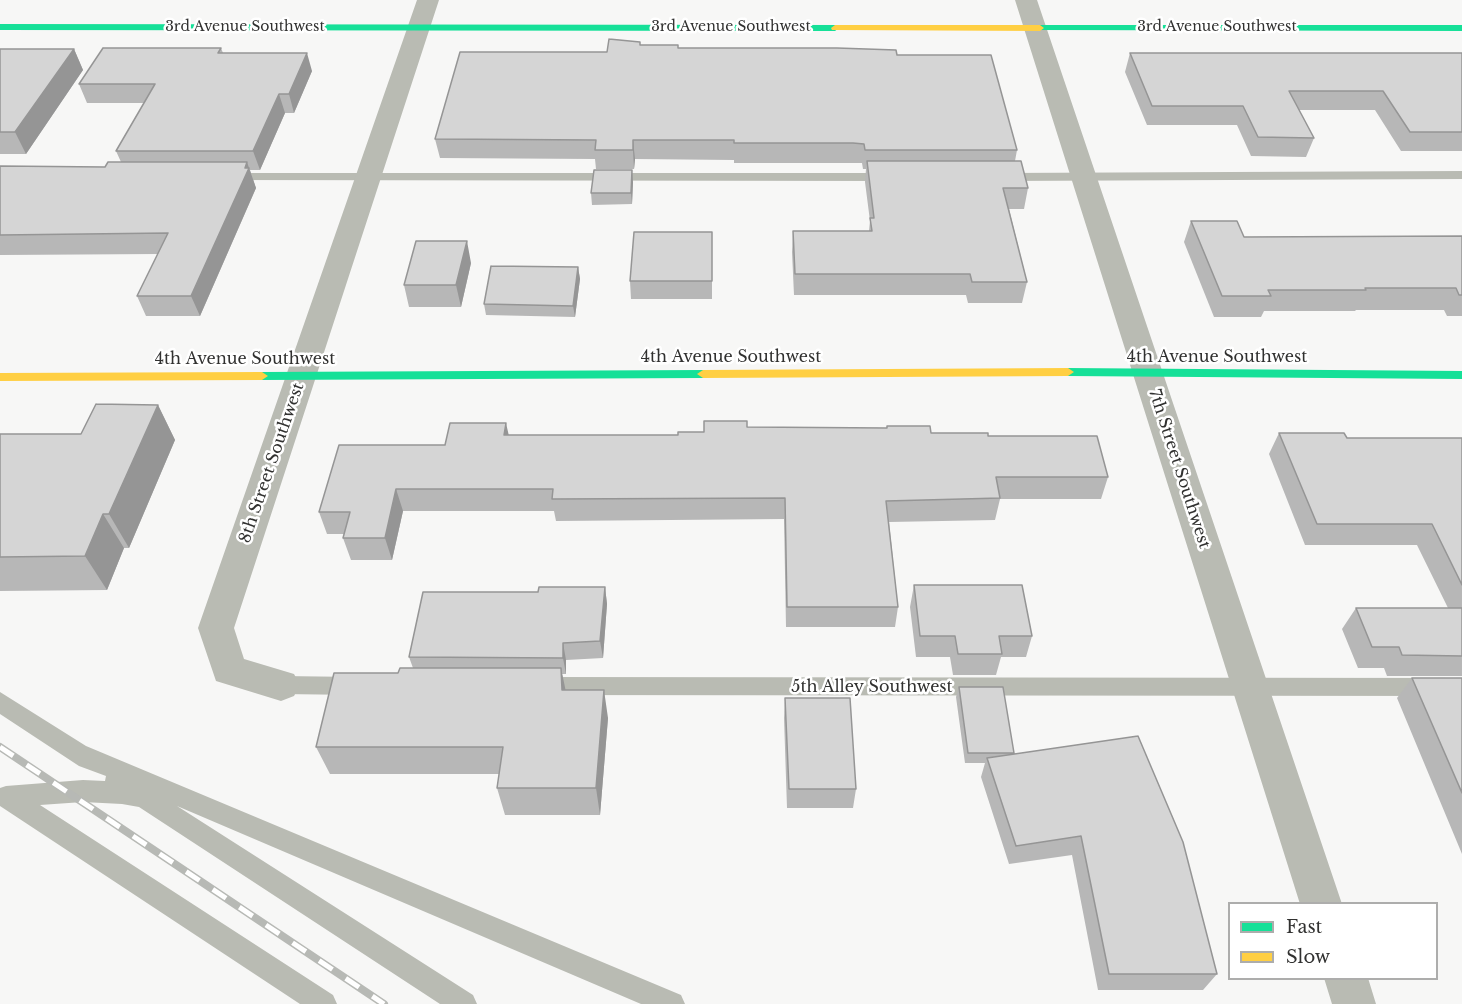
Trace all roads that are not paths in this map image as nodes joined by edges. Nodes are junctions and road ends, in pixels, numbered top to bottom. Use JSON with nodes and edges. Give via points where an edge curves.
{"nodes":[{"id":1,"x":424,"y":14,"type":"edge"},
{"id":2,"x":1030,"y":14,"type":"edge"},
{"id":3,"x":0,"y":27,"type":"edge"},
{"id":4,"x":1462,"y":28,"type":"edge"},
{"id":5,"x":1462,"y":175,"type":"edge"},
{"id":6,"x":214,"y":177,"type":"edge"},
{"id":7,"x":368,"y":177,"type":"junction"},
{"id":8,"x":905,"y":177,"type":"edge"},
{"id":9,"x":988,"y":177,"type":"edge"},
{"id":10,"x":1083,"y":177,"type":"junction"},
{"id":11,"x":1148,"y":372,"type":"junction"},
{"id":12,"x":302,"y":375,"type":"junction"},
{"id":13,"x":1462,"y":375,"type":"edge"},
{"id":14,"x":0,"y":377,"type":"edge"},
{"id":15,"x":281,"y":685,"type":"joint"},
{"id":16,"x":377,"y":686,"type":"edge"},
{"id":17,"x":520,"y":686,"type":"edge"},
{"id":18,"x":1462,"y":687,"type":"edge"},
{"id":19,"x":1250,"y":688,"type":"junction"},
{"id":20,"x":0,"y":702,"type":"edge"},
{"id":21,"x":78,"y":753,"type":"junction"},
{"id":22,"x":4,"y":796,"type":"edge"},
{"id":23,"x":148,"y":800,"type":"junction"},
{"id":24,"x":1321,"y":902,"type":"edge"},
{"id":25,"x":1347,"y":980,"type":"edge"},
{"id":26,"x":324,"y":1004,"type":"edge"},
{"id":27,"x":464,"y":1004,"type":"edge"},
{"id":28,"x":672,"y":1004,"type":"edge"},
{"id":29,"x":1354,"y":1004,"type":"edge"}],
"edges":[{"from":1,"to":2,"type":"street","name":"3rd Avenue Southwest"},
{"from":1,"to":3,"type":"street","name":"3rd Avenue Southwest"},
{"from":1,"to":7,"type":"street","name":"8th Street Southwest"},
{"from":2,"to":4,"type":"street","name":"3rd Avenue Southwest"},
{"from":2,"to":10,"type":"street","name":"7th Street Southwest"},
{"from":5,"to":10,"type":"lane"},
{"from":6,"to":7,"type":"lane"},
{"from":7,"to":8,"type":"lane"},
{"from":7,"to":12,"type":"street","name":"8th Street Southwest"},
{"from":9,"to":10,"type":"lane"},
{"from":10,"to":11,"type":"street","name":"7th Street Southwest"},
{"from":11,"to":12,"type":"street","name":"4th Avenue Southwest"},
{"from":11,"to":13,"type":"street","name":"4th Avenue Southwest"},
{"from":11,"to":19,"type":"street","name":"7th Street Southwest"},
{"from":12,"to":14,"type":"street","name":"4th Avenue Southwest"},
{"from":12,"to":15,"type":"street","name":"8th Street Southwest","via":[[216,628],[229,670]]},
{"from":15,"to":16,"type":"lane"},
{"from":17,"to":19,"type":"lane","name":"5th Alley Southwest"},
{"from":18,"to":19,"type":"lane","name":"5th Alley Southwest"},
{"from":19,"to":24,"type":"street","name":"7th Street Southwest"},
{"from":20,"to":21,"type":"lane"},
{"from":21,"to":23,"type":"lane"},
{"from":21,"to":28,"type":"lane"},
{"from":22,"to":23,"type":"lane","via":[[83,791],[122,793]]},
{"from":22,"to":26,"type":"lane"},
{"from":23,"to":27,"type":"lane"},
{"from":25,"to":29,"type":"street"}]}
